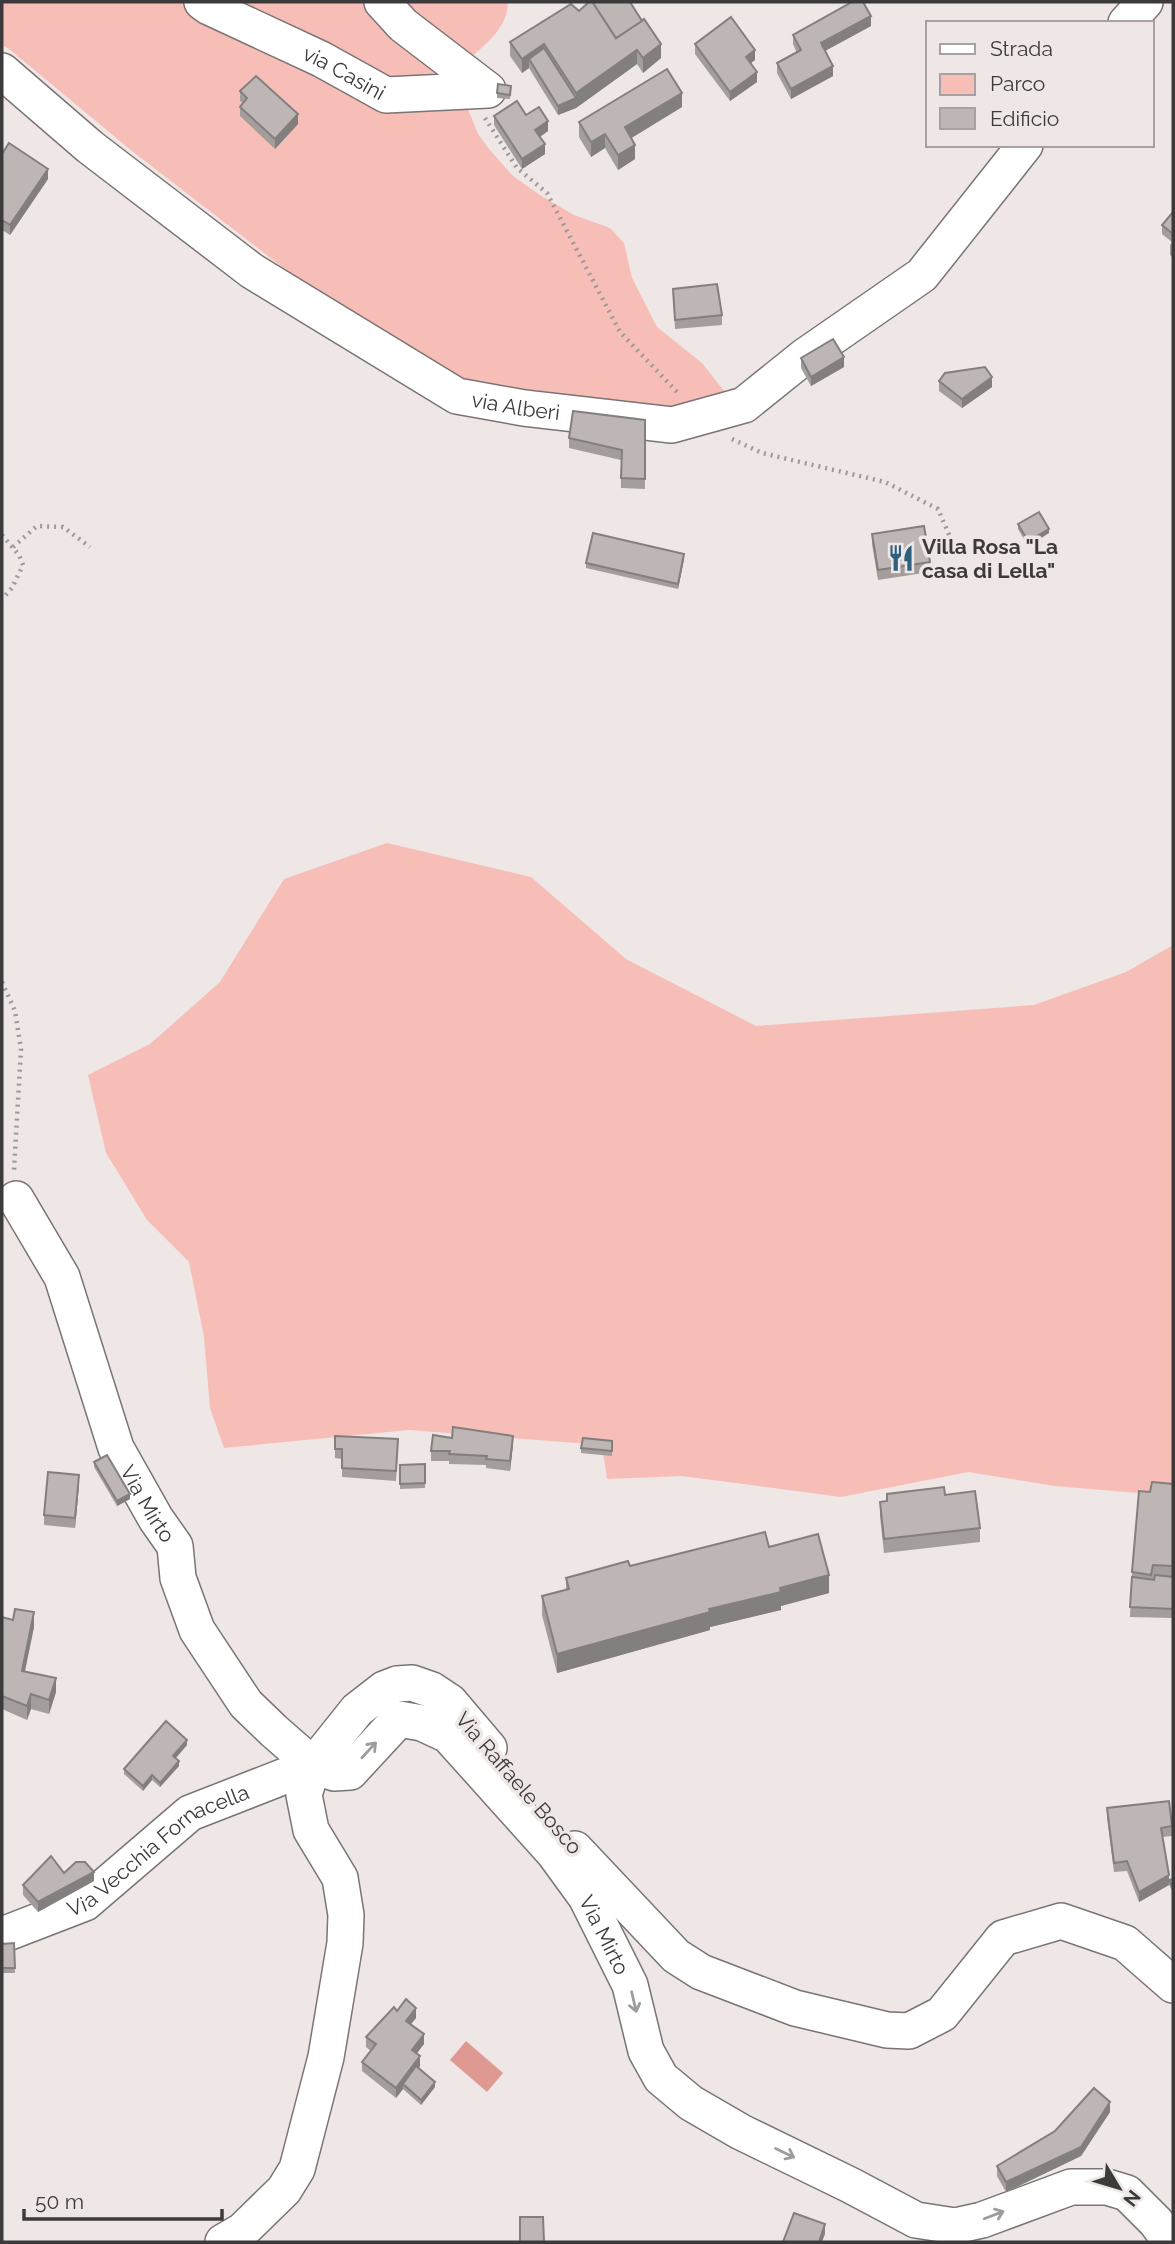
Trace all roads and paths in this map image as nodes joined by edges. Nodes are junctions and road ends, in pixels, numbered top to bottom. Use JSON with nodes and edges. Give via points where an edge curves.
{"nodes":[{"id":1,"x":202,"y":2,"type":"edge"},
{"id":2,"x":382,"y":2,"type":"edge"},
{"id":3,"x":1146,"y":2,"type":"edge"},
{"id":4,"x":1128,"y":21,"type":"edge"},
{"id":5,"x":2,"y":71,"type":"edge"},
{"id":6,"x":471,"y":91,"type":"junction"},
{"id":7,"x":1023,"y":147,"type":"edge"},
{"id":8,"x":696,"y":418,"type":"junction"},
{"id":9,"x":2,"y":535,"type":"edge"},
{"id":10,"x":953,"y":544,"type":"dead end"},
{"id":11,"x":13,"y":547,"type":"junction"},
{"id":12,"x":90,"y":547,"type":"dead end"},
{"id":13,"x":2,"y":599,"type":"edge"},
{"id":14,"x":2,"y":982,"type":"edge"},
{"id":15,"x":16,"y":1199,"type":"joint"},
{"id":16,"x":313,"y":1765,"type":"junction"},
{"id":17,"x":2,"y":1935,"type":"edge"},
{"id":18,"x":1173,"y":1985,"type":"edge"},
{"id":19,"x":223,"y":2242,"type":"edge"},
{"id":20,"x":1171,"y":2242,"type":"edge"}],
"edges":[{"from":1,"to":6,"type":"street","name":"via Casini","via":[[386,95]]},
{"from":2,"to":6,"type":"street","via":[[403,25],[488,90]]},
{"from":3,"to":4,"type":"street"},
{"from":5,"to":8,"type":"street","name":"via Alberi","via":[[90,148],[252,271],[457,396],[672,425]]},
{"from":6,"to":8,"type":"path","via":[[517,168],[547,193],[620,332]]},
{"from":7,"to":8,"type":"street","name":"via Alberi","via":[[922,275],[805,355],[744,405]]},
{"from":8,"to":10,"type":"path","via":[[762,453],[884,482],[939,509]]},
{"from":9,"to":11,"type":"path"},
{"from":11,"to":12,"type":"path","via":[[37,526],[63,527]]},
{"from":11,"to":13,"type":"path","via":[[23,565]]},
{"from":14,"to":15,"type":"path","via":[[15,1011],[21,1049]]},
{"from":15,"to":16,"type":"street","name":"Via Mirto","via":[[62,1277],[116,1448],[175,1546],[178,1578],[197,1630],[246,1704]]},
{"from":16,"to":17,"type":"street","name":"Via Vecchia Fornacella","via":[[190,1813],[85,1903]]},
{"from":16,"to":18,"type":"street","name":"Via Raffaele Bosco","via":[[357,1710],[384,1689],[412,1684],[432,1690],[450,1702],[593,1870],[676,1956],[701,1972],[795,2008],[909,2031],[942,2014],[1003,1938],[1061,1921],[1125,1943]]},
{"from":16,"to":19,"type":"street","name":"Via Raffaele Bosco","via":[[304,1795],[312,1830],[340,1878],[346,1915],[326,2057],[297,2169],[284,2190],[242,2231]]},
{"from":16,"to":20,"type":"street","name":"Via Mirto","one_way":true,"via":[[334,1773],[350,1772],[399,1719],[448,1735],[554,1853],[586,1897],[630,1985],[646,2051],[661,2078],[691,2103],[741,2132],[916,2220],[955,2227],[1071,2187],[1107,2187],[1128,2193]]}]}
